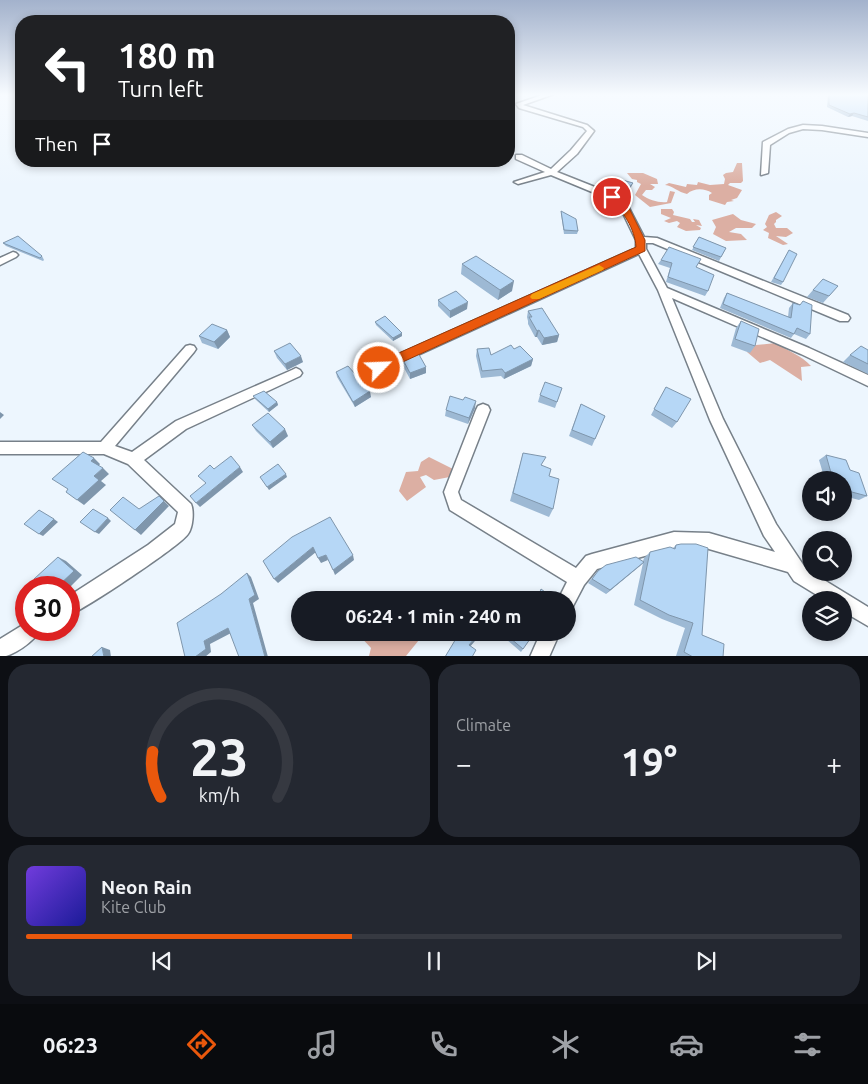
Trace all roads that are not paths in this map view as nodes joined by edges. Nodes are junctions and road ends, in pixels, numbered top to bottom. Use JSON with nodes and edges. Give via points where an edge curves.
{"nodes":[{"id":1,"x":580,"y":125,"type":"edge"},
{"id":2,"x":868,"y":135,"type":"edge"},
{"id":3,"x":519,"y":157,"type":"dead end"},
{"id":4,"x":552,"y":172,"type":"junction"},
{"id":5,"x":764,"y":173,"type":"dead end"},
{"id":6,"x":518,"y":182,"type":"dead end"},
{"id":7,"x":641,"y":244,"type":"junction"},
{"id":8,"x":13,"y":256,"type":"dead end"},
{"id":9,"x":0,"y":262,"type":"edge"},
{"id":10,"x":663,"y":290,"type":"junction"},
{"id":11,"x":844,"y":318,"type":"dead end"},
{"id":12,"x":190,"y":349,"type":"dead end"},
{"id":13,"x":379,"y":368,"type":"dead end"},
{"id":14,"x":296,"y":373,"type":"dead end"},
{"id":15,"x":868,"y":381,"type":"edge"},
{"id":16,"x":482,"y":410,"type":"dead end"},
{"id":17,"x":0,"y":448,"type":"edge"},
{"id":18,"x":104,"y":448,"type":"junction"},
{"id":19,"x":133,"y":459,"type":"junction"},
{"id":20,"x":792,"y":565,"type":"junction"},
{"id":21,"x":578,"y":579,"type":"junction"},
{"id":22,"x":572,"y":591,"type":"edge"},
{"id":23,"x":826,"y":591,"type":"edge"},
{"id":24,"x":80,"y":599,"type":"edge"},
{"id":25,"x":852,"y":607,"type":"edge"},
{"id":26,"x":868,"y":617,"type":"edge"},
{"id":27,"x":15,"y":640,"type":"edge"},
{"id":28,"x":546,"y":641,"type":"edge"},
{"id":29,"x":0,"y":650,"type":"edge"},
{"id":30,"x":539,"y":656,"type":"edge"}],
"edges":[{"from":1,"to":4,"type":"street","via":[[591,131]]},
{"from":2,"to":5,"type":"street","via":[[822,127],[795,129],[766,144]]},
{"from":3,"to":4,"type":"street"},
{"from":4,"to":6,"type":"street"},
{"from":4,"to":7,"type":"street","via":[[612,197],[625,208]]},
{"from":7,"to":10,"type":"street"},
{"from":7,"to":11,"type":"street","via":[[654,240]]},
{"from":7,"to":13,"type":"street"},
{"from":8,"to":9,"type":"street"},
{"from":10,"to":15,"type":"street"},
{"from":10,"to":20,"type":"street","via":[[717,420],[770,530]]},
{"from":12,"to":18,"type":"street"},
{"from":14,"to":19,"type":"street","via":[[181,425]]},
{"from":16,"to":21,"type":"street","via":[[450,492],[455,505]]},
{"from":17,"to":18,"type":"street"},
{"from":18,"to":19,"type":"street"},
{"from":19,"to":24,"type":"street","via":[[186,509],[182,529]]},
{"from":20,"to":21,"type":"street","via":[[709,541],[674,540],[592,562]]},
{"from":20,"to":23,"type":"street"},
{"from":21,"to":22,"type":"street"},
{"from":25,"to":26,"type":"street"},
{"from":27,"to":29,"type":"street"},
{"from":28,"to":30,"type":"street"}]}
